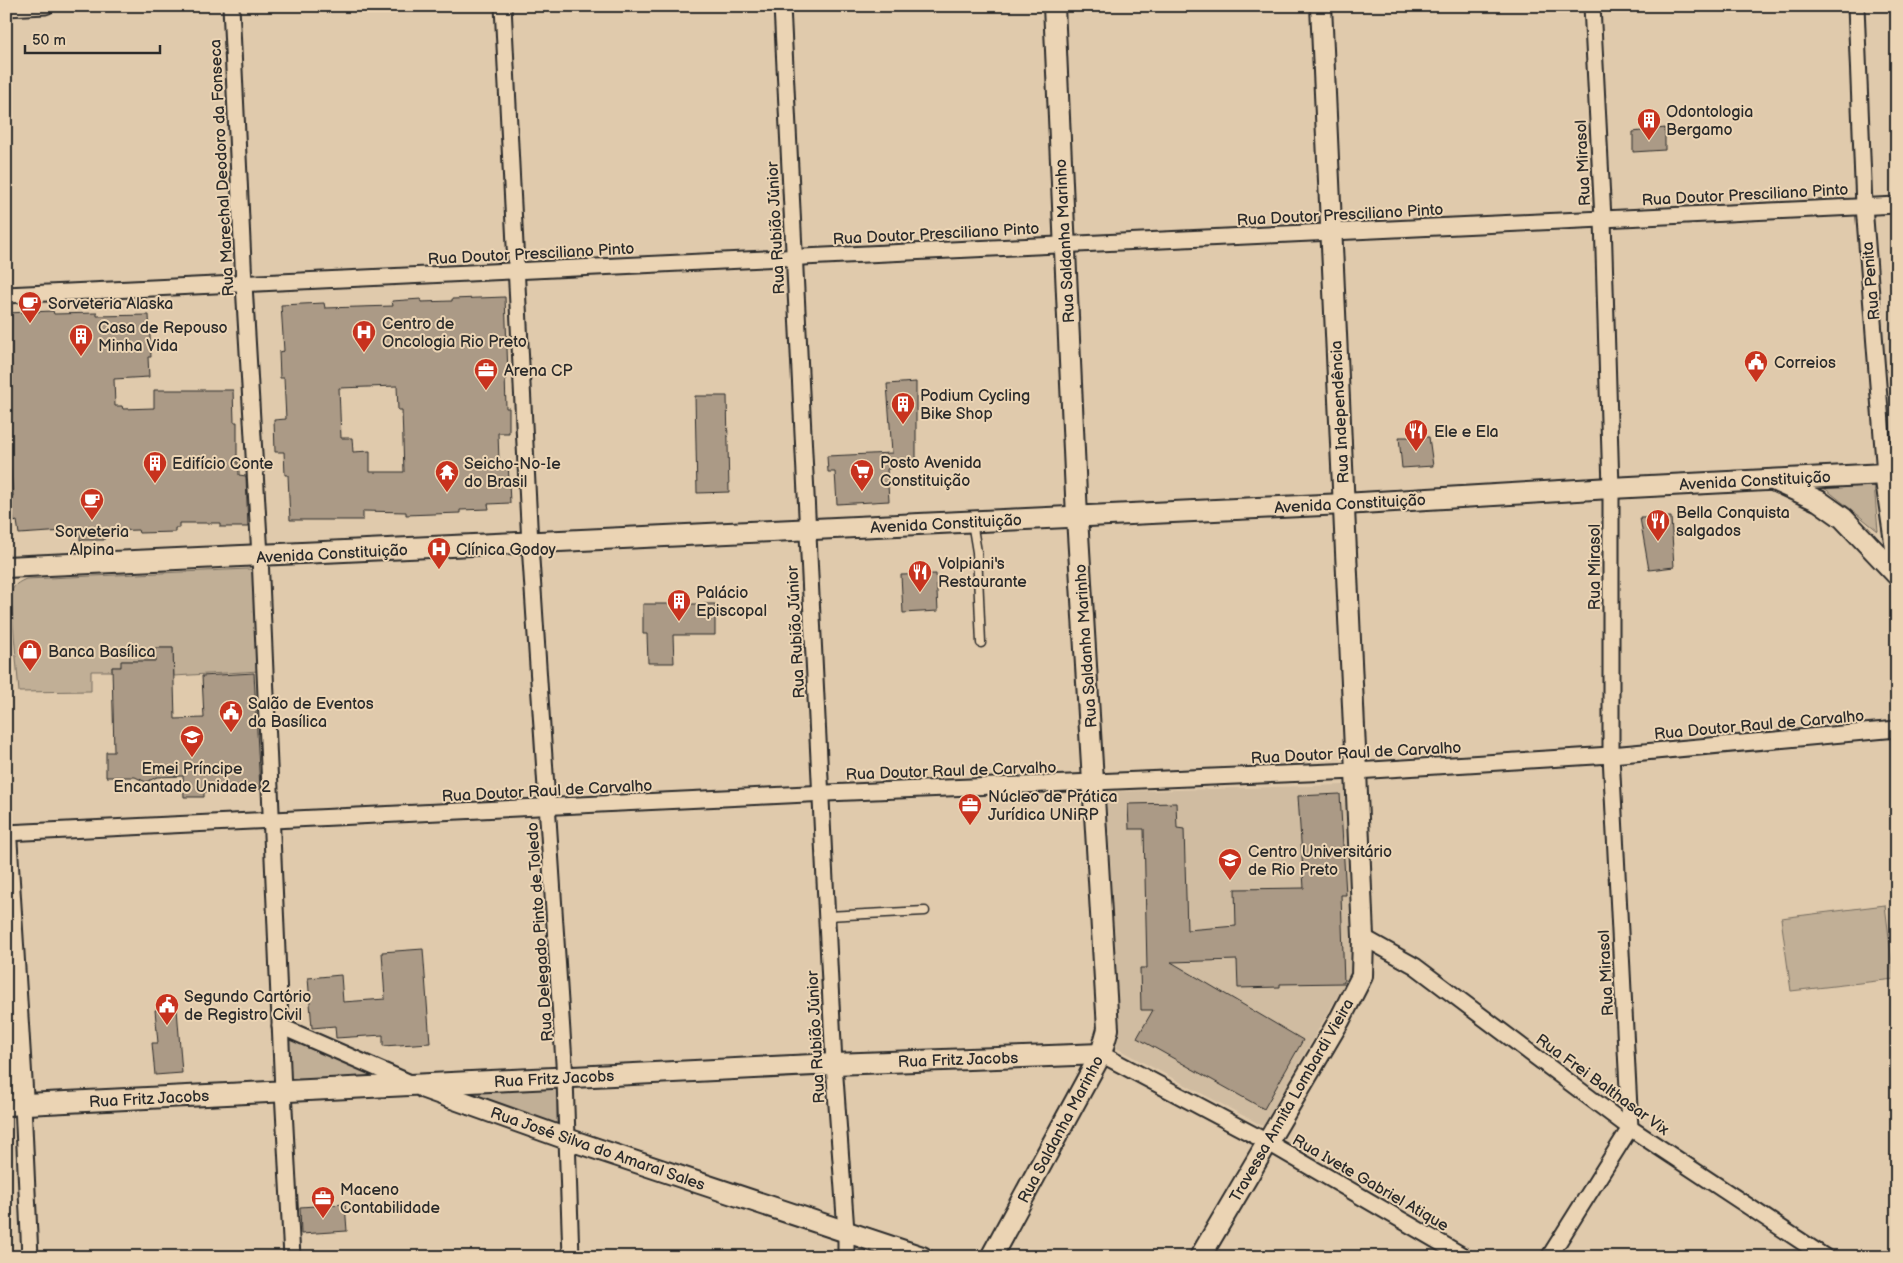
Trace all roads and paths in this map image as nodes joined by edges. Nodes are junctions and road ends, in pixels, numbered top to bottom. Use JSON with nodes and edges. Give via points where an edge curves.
{"nodes":[{"id":1,"x":46,"y":6,"type":"edge"},
{"id":2,"x":231,"y":6,"type":"edge"},
{"id":3,"x":503,"y":6,"type":"edge"},
{"id":4,"x":782,"y":6,"type":"edge"},
{"id":5,"x":1054,"y":6,"type":"edge"},
{"id":6,"x":1321,"y":6,"type":"edge"},
{"id":7,"x":1592,"y":6,"type":"edge"},
{"id":8,"x":1856,"y":6,"type":"edge"},
{"id":9,"x":6,"y":8,"type":"edge"},
{"id":10,"x":1897,"y":205,"type":"edge"},
{"id":11,"x":1864,"y":206,"type":"junction"},
{"id":12,"x":1603,"y":219,"type":"junction"},
{"id":13,"x":1331,"y":232,"type":"junction"},
{"id":14,"x":1064,"y":245,"type":"junction"},
{"id":15,"x":794,"y":258,"type":"junction"},
{"id":16,"x":516,"y":271,"type":"junction"},
{"id":17,"x":244,"y":284,"type":"junction"},
{"id":18,"x":6,"y":295,"type":"edge"},
{"id":19,"x":1891,"y":473,"type":"edge"},
{"id":20,"x":1771,"y":479,"type":"junction"},
{"id":21,"x":1611,"y":488,"type":"junction"},
{"id":22,"x":1344,"y":504,"type":"junction"},
{"id":23,"x":1077,"y":517,"type":"junction"},
{"id":24,"x":972,"y":522,"type":"junction"},
{"id":25,"x":808,"y":530,"type":"junction"},
{"id":26,"x":530,"y":544,"type":"junction"},
{"id":27,"x":1897,"y":555,"type":"edge"},
{"id":28,"x":260,"y":556,"type":"junction"},
{"id":29,"x":6,"y":567,"type":"edge"},
{"id":30,"x":1897,"y":575,"type":"edge"},
{"id":31,"x":981,"y":643,"type":"dead end"},
{"id":32,"x":1897,"y":728,"type":"edge"},
{"id":33,"x":1611,"y":755,"type":"junction"},
{"id":34,"x":1356,"y":772,"type":"junction"},
{"id":35,"x":1094,"y":782,"type":"junction"},
{"id":36,"x":820,"y":793,"type":"junction"},
{"id":37,"x":548,"y":808,"type":"junction"},
{"id":38,"x":272,"y":820,"type":"junction"},
{"id":39,"x":6,"y":834,"type":"edge"},
{"id":40,"x":925,"y":910,"type":"dead end"},
{"id":41,"x":827,"y":916,"type":"junction"},
{"id":42,"x":1363,"y":937,"type":"junction"},
{"id":43,"x":280,"y":1026,"type":"junction"},
{"id":44,"x":1101,"y":1054,"type":"junction"},
{"id":45,"x":834,"y":1064,"type":"junction"},
{"id":46,"x":565,"y":1078,"type":"junction"},
{"id":47,"x":414,"y":1085,"type":"junction"},
{"id":48,"x":283,"y":1091,"type":"junction"},
{"id":49,"x":15,"y":1105,"type":"edge"},
{"id":50,"x":1630,"y":1128,"type":"junction"},
{"id":51,"x":567,"y":1139,"type":"junction"},
{"id":52,"x":1269,"y":1143,"type":"junction"},
{"id":53,"x":846,"y":1231,"type":"junction"},
{"id":54,"x":30,"y":1257,"type":"edge"},
{"id":55,"x":292,"y":1257,"type":"edge"},
{"id":56,"x":571,"y":1257,"type":"edge"},
{"id":57,"x":846,"y":1257,"type":"edge"},
{"id":58,"x":922,"y":1257,"type":"edge"},
{"id":59,"x":992,"y":1257,"type":"edge"},
{"id":60,"x":1200,"y":1257,"type":"edge"},
{"id":61,"x":1465,"y":1257,"type":"edge"},
{"id":62,"x":1548,"y":1257,"type":"edge"},
{"id":63,"x":1825,"y":1257,"type":"edge"}],
"edges":[{"from":1,"to":9,"type":"street"},
{"from":2,"to":17,"type":"street","name":"Rua Marechal Deodoro da Fonseca"},
{"from":3,"to":16,"type":"street","name":"Rua Delegado Pinto de Toledo"},
{"from":4,"to":15,"type":"street","name":"Rua Rubião Júnior"},
{"from":5,"to":14,"type":"street","name":"Rua Saldanha Marinho"},
{"from":6,"to":13,"type":"street","name":"Rua Independência"},
{"from":7,"to":12,"type":"street","name":"Rua Mirasol"},
{"from":8,"to":11,"type":"street","name":"Rua Penita"},
{"from":10,"to":11,"type":"street","name":"Rua Doutor Presciliano Pinto"},
{"from":11,"to":12,"type":"street","name":"Rua Doutor Presciliano Pinto"},
{"from":11,"to":19,"type":"street","name":"Rua Penita"},
{"from":12,"to":13,"type":"street","name":"Rua Doutor Presciliano Pinto"},
{"from":12,"to":21,"type":"street","name":"Rua Mirasol"},
{"from":13,"to":14,"type":"street","name":"Rua Doutor Presciliano Pinto"},
{"from":13,"to":22,"type":"street","name":"Rua Independência"},
{"from":14,"to":15,"type":"street","name":"Rua Doutor Presciliano Pinto"},
{"from":14,"to":23,"type":"street","name":"Rua Saldanha Marinho"},
{"from":15,"to":16,"type":"street","name":"Rua Doutor Presciliano Pinto"},
{"from":15,"to":25,"type":"street","name":"Rua Rubião Júnior"},
{"from":16,"to":17,"type":"street","name":"Rua Doutor Presciliano Pinto"},
{"from":16,"to":26,"type":"street","name":"Rua Delegado Pinto de Toledo"},
{"from":17,"to":18,"type":"street","name":"Rua Doutor Presciliano Pinto"},
{"from":17,"to":28,"type":"street","name":"Rua Marechal Deodoro da Fonseca"},
{"from":19,"to":20,"type":"street","name":"Avenida Constituição"},
{"from":19,"to":27,"type":"street","name":"Rua Penita"},
{"from":20,"to":21,"type":"street","name":"Avenida Constituição"},
{"from":20,"to":30,"type":"street","via":[[1819,501],[1843,518]]},
{"from":21,"to":22,"type":"street","name":"Avenida Constituição"},
{"from":21,"to":33,"type":"street","name":"Rua Mirasol"},
{"from":22,"to":23,"type":"street","name":"Avenida Constituição"},
{"from":22,"to":34,"type":"street","name":"Rua Independência"},
{"from":23,"to":24,"type":"street","name":"Avenida Constituição"},
{"from":23,"to":35,"type":"street","name":"Rua Saldanha Marinho"},
{"from":24,"to":25,"type":"street","name":"Avenida Constituição"},
{"from":24,"to":31,"type":"lane","via":[[977,552]]},
{"from":25,"to":26,"type":"street","name":"Avenida Constituição"},
{"from":25,"to":36,"type":"street","name":"Rua Rubião Júnior"},
{"from":26,"to":28,"type":"street","name":"Avenida Constituição"},
{"from":26,"to":37,"type":"street","name":"Rua Delegado Pinto de Toledo"},
{"from":28,"to":29,"type":"street","name":"Avenida Constituição"},
{"from":28,"to":38,"type":"street","name":"Rua Marechal Deodoro da Fonseca"},
{"from":32,"to":33,"type":"street","name":"Rua Doutor Raul de Carvalho"},
{"from":33,"to":34,"type":"street","name":"Rua Doutor Raul de Carvalho"},
{"from":33,"to":50,"type":"street","name":"Rua Mirasol"},
{"from":34,"to":35,"type":"street","name":"Rua Doutor Raul de Carvalho"},
{"from":34,"to":42,"type":"street","name":"Rua Independência"},
{"from":35,"to":36,"type":"street","name":"Rua Doutor Raul de Carvalho"},
{"from":35,"to":44,"type":"street","name":"Rua Saldanha Marinho","via":[[1108,1029]]},
{"from":36,"to":37,"type":"street","name":"Rua Doutor Raul de Carvalho"},
{"from":36,"to":41,"type":"street","name":"Rua Rubião Júnior"},
{"from":37,"to":38,"type":"street","name":"Rua Doutor Raul de Carvalho"},
{"from":37,"to":46,"type":"street","name":"Rua Delegado Pinto de Toledo"},
{"from":38,"to":39,"type":"street","name":"Rua Doutor Raul de Carvalho"},
{"from":38,"to":43,"type":"street","name":"Rua Marechal Deodoro da Fonseca"},
{"from":39,"to":49,"type":"street"},
{"from":40,"to":41,"type":"lane"},
{"from":41,"to":45,"type":"street","name":"Rua Rubião Júnior"},
{"from":42,"to":50,"type":"street","name":"Rua Frei Balthasar Vix","via":[[1415,966]]},
{"from":42,"to":52,"type":"street","name":"Travessa Annita Lombardi Vieira","via":[[1362,976]]},
{"from":43,"to":47,"type":"street","name":"Rua José Silva do Amaral Sales"},
{"from":43,"to":48,"type":"street","name":"Rua Marechal Deodoro da Fonseca"},
{"from":44,"to":45,"type":"street","name":"Rua Fritz Jacobs"},
{"from":44,"to":52,"type":"street","name":"Rua Ivete Gabriel Atique"},
{"from":44,"to":59,"type":"street","name":"Rua Saldanha Marinho"},
{"from":45,"to":46,"type":"street","name":"Rua Fritz Jacobs"},
{"from":45,"to":53,"type":"street","name":"Rua Rubião Júnior"},
{"from":46,"to":47,"type":"street","name":"Rua Fritz Jacobs"},
{"from":46,"to":51,"type":"street","name":"Rua Delegado Pinto de Toledo"},
{"from":47,"to":48,"type":"street","name":"Rua Fritz Jacobs"},
{"from":47,"to":51,"type":"street","name":"Rua José Silva do Amaral Sales"},
{"from":48,"to":49,"type":"street","name":"Rua Fritz Jacobs"},
{"from":48,"to":55,"type":"street","name":"Rua Marechal Deodoro da Fonseca"},
{"from":49,"to":54,"type":"street"},
{"from":50,"to":62,"type":"street"},
{"from":50,"to":63,"type":"street","name":"Rua Frei Balthasar Vix"},
{"from":51,"to":53,"type":"street","name":"Rua José Silva do Amaral Sales"},
{"from":51,"to":56,"type":"street","name":"Rua Delegado Pinto de Toledo"},
{"from":52,"to":60,"type":"street","name":"Travessa Annita Lombardi Vieira"},
{"from":52,"to":61,"type":"street","name":"Rua Ivete Gabriel Atique"},
{"from":53,"to":57,"type":"street","name":"Rua Rubião Júnior"},
{"from":53,"to":58,"type":"street","name":"Rua José Silva do Amaral Sales"}]}
